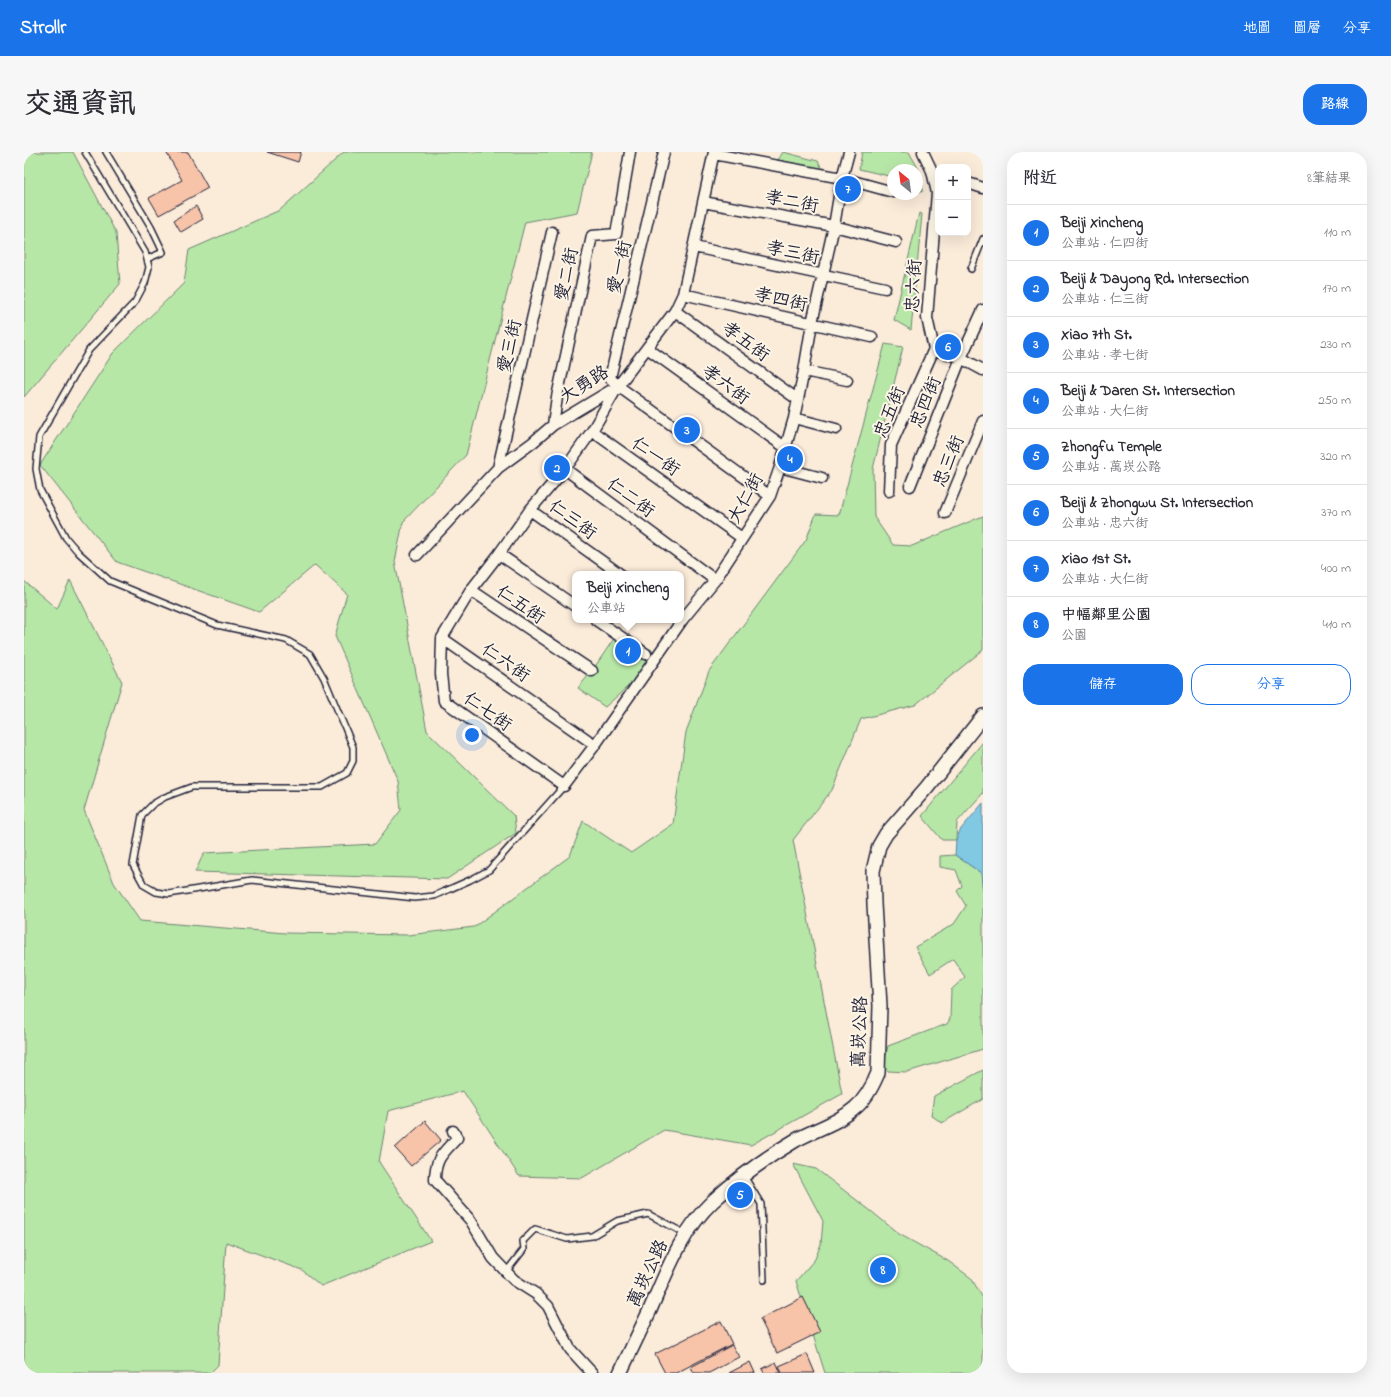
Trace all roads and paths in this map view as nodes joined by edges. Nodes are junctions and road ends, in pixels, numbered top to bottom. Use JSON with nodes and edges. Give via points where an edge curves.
{"nodes":[{"id":1,"x":85,"y":152,"type":"edge"},
{"id":2,"x":106,"y":152,"type":"edge"},
{"id":3,"x":630,"y":152,"type":"edge"},
{"id":4,"x":664,"y":152,"type":"edge"},
{"id":5,"x":849,"y":152,"type":"edge"},
{"id":6,"x":923,"y":152,"type":"edge"},
{"id":7,"x":714,"y":153,"type":"edge"},
{"id":8,"x":935,"y":172,"type":"edge"},
{"id":9,"x":842,"y":178,"type":"junction"},
{"id":10,"x":971,"y":184,"type":"edge"},
{"id":11,"x":983,"y":188,"type":"edge"},
{"id":12,"x":887,"y":190,"type":"edge"},
{"id":13,"x":936,"y":200,"type":"edge"},
{"id":14,"x":704,"y":202,"type":"junction"},
{"id":15,"x":834,"y":226,"type":"junction"},
{"id":16,"x":552,"y":232,"type":"dead end"},
{"id":17,"x":983,"y":239,"type":"edge"},
{"id":18,"x":896,"y":242,"type":"dead end"},
{"id":19,"x":694,"y":247,"type":"junction"},
{"id":20,"x":147,"y":259,"type":"junction"},
{"id":21,"x":971,"y":269,"type":"dead end"},
{"id":22,"x":822,"y":275,"type":"junction"},
{"id":23,"x":885,"y":288,"type":"dead end"},
{"id":24,"x":683,"y":294,"type":"junction"},
{"id":25,"x":675,"y":310,"type":"junction"},
{"id":26,"x":983,"y":310,"type":"edge"},
{"id":27,"x":812,"y":323,"type":"junction"},
{"id":28,"x":872,"y":337,"type":"dead end"},
{"id":29,"x":646,"y":348,"type":"junction"},
{"id":30,"x":934,"y":349,"type":"junction"},
{"id":31,"x":961,"y":358,"type":"junction"},
{"id":32,"x":983,"y":370,"type":"edge"},
{"id":33,"x":804,"y":371,"type":"junction"},
{"id":34,"x":847,"y":380,"type":"dead end"},
{"id":35,"x":618,"y":386,"type":"junction"},
{"id":36,"x":797,"y":398,"type":"junction"},
{"id":37,"x":794,"y":418,"type":"junction"},
{"id":38,"x":983,"y":421,"type":"edge"},
{"id":39,"x":553,"y":425,"type":"junction"},
{"id":40,"x":836,"y":429,"type":"dead end"},
{"id":41,"x":592,"y":431,"type":"junction"},
{"id":42,"x":786,"y":448,"type":"junction"},
{"id":43,"x":498,"y":468,"type":"junction"},
{"id":44,"x":780,"y":468,"type":"junction"},
{"id":45,"x":565,"y":469,"type":"junction"},
{"id":46,"x":822,"y":478,"type":"dead end"},
{"id":47,"x":910,"y":486,"type":"dead end"},
{"id":48,"x":890,"y":491,"type":"dead end"},
{"id":49,"x":770,"y":496,"type":"junction"},
{"id":50,"x":530,"y":510,"type":"junction"},
{"id":51,"x":945,"y":513,"type":"dead end"},
{"id":52,"x":742,"y":538,"type":"junction"},
{"id":53,"x":499,"y":554,"type":"junction"},
{"id":54,"x":417,"y":555,"type":"dead end"},
{"id":55,"x":616,"y":571,"type":"edge"},
{"id":56,"x":715,"y":580,"type":"junction"},
{"id":57,"x":471,"y":590,"type":"junction"},
{"id":58,"x":572,"y":604,"type":"edge"},
{"id":59,"x":684,"y":617,"type":"edge"},
{"id":60,"x":600,"y":623,"type":"edge"},
{"id":61,"x":679,"y":623,"type":"edge"},
{"id":62,"x":442,"y":638,"type":"junction"},
{"id":63,"x":646,"y":654,"type":"dead end"},
{"id":64,"x":592,"y":671,"type":"dead end"},
{"id":65,"x":983,"y":716,"type":"edge"},
{"id":66,"x":595,"y":745,"type":"junction"},
{"id":67,"x":564,"y":786,"type":"junction"},
{"id":68,"x":453,"y":1131,"type":"dead end"},
{"id":69,"x":744,"y":1175,"type":"junction"},
{"id":70,"x":686,"y":1234,"type":"junction"},
{"id":71,"x":506,"y":1272,"type":"junction"},
{"id":72,"x":764,"y":1280,"type":"dead end"},
{"id":73,"x":592,"y":1373,"type":"edge"},
{"id":74,"x":620,"y":1373,"type":"edge"}],
"edges":[{"from":1,"to":20,"type":"lane"},
{"from":2,"to":20,"type":"lane","via":[[163,252]]},
{"from":3,"to":39,"type":"street","name":"愛二街","via":[[616,234],[592,236]]},
{"from":4,"to":35,"type":"street","name":"愛一街","via":[[610,378]]},
{"from":5,"to":9,"type":"street","name":"大仁街"},
{"from":6,"to":8,"type":"street","name":"忠六街"},
{"from":7,"to":9,"type":"street"},
{"from":7,"to":14,"type":"street","name":"大勇路"},
{"from":9,"to":12,"type":"street"},
{"from":9,"to":15,"type":"street","name":"大仁街"},
{"from":10,"to":11,"type":"street"},
{"from":13,"to":30,"type":"street","name":"忠六街","via":[[927,318]]},
{"from":14,"to":15,"type":"street","name":"孝二街"},
{"from":14,"to":19,"type":"street","name":"大勇路"},
{"from":15,"to":18,"type":"street","name":"孝二街"},
{"from":15,"to":22,"type":"street","name":"大仁街"},
{"from":16,"to":43,"type":"street","name":"愛三街"},
{"from":17,"to":21,"type":"lane"},
{"from":19,"to":22,"type":"street","name":"孝三街"},
{"from":19,"to":24,"type":"street","name":"大勇路"},
{"from":20,"to":67,"type":"lane","via":[[149,268],[136,302],[89,350],[39,437],[36,469],[40,490],[66,538],[110,581],[217,625],[286,640],[310,654],[324,678],[353,747],[352,761],[347,773],[322,787],[192,787],[153,804],[142,815],[133,865],[144,885],[156,892],[169,894],[252,880],[415,898],[434,896],[489,870]]},
{"from":22,"to":23,"type":"street","name":"孝三街"},
{"from":22,"to":27,"type":"street","name":"大仁街"},
{"from":24,"to":25,"type":"street","name":"大勇路"},
{"from":24,"to":27,"type":"street","name":"孝四街"},
{"from":25,"to":29,"type":"street","name":"大勇路"},
{"from":25,"to":36,"type":"street","name":"孝五街"},
{"from":26,"to":31,"type":"street","name":"忠四街"},
{"from":27,"to":28,"type":"street","name":"孝四街"},
{"from":27,"to":33,"type":"street","name":"大仁街"},
{"from":29,"to":35,"type":"street","name":"大勇路"},
{"from":29,"to":42,"type":"street","name":"孝六街"},
{"from":30,"to":31,"type":"street"},
{"from":30,"to":48,"type":"street","name":"忠五街","via":[[891,445]]},
{"from":31,"to":32,"type":"street"},
{"from":31,"to":47,"type":"street","name":"忠四街"},
{"from":33,"to":34,"type":"street"},
{"from":33,"to":36,"type":"street","name":"大仁街"},
{"from":35,"to":39,"type":"street","name":"大勇路"},
{"from":35,"to":41,"type":"street"},
{"from":35,"to":49,"type":"street"},
{"from":36,"to":37,"type":"street","name":"大仁街"},
{"from":37,"to":40,"type":"street"},
{"from":37,"to":42,"type":"street","name":"大仁街"},
{"from":38,"to":51,"type":"street","name":"忠三街"},
{"from":39,"to":43,"type":"street","name":"大勇路"},
{"from":41,"to":45,"type":"street"},
{"from":41,"to":52,"type":"street","name":"仁一街"},
{"from":42,"to":44,"type":"street","name":"大仁街"},
{"from":43,"to":54,"type":"street","name":"大勇路"},
{"from":44,"to":46,"type":"street"},
{"from":44,"to":49,"type":"street","name":"大仁街"},
{"from":45,"to":50,"type":"street","name":"仁三街"},
{"from":45,"to":56,"type":"street","name":"仁二街"},
{"from":49,"to":52,"type":"street","name":"大仁街"},
{"from":50,"to":53,"type":"street","name":"仁五街"},
{"from":50,"to":55,"type":"street","name":"仁三街"},
{"from":52,"to":56,"type":"street","name":"大仁街"},
{"from":53,"to":57,"type":"street","name":"仁五街"},
{"from":53,"to":58,"type":"street"},
{"from":56,"to":59,"type":"street","name":"大仁街"},
{"from":57,"to":62,"type":"street"},
{"from":57,"to":64,"type":"street","name":"仁五街"},
{"from":60,"to":63,"type":"street"},
{"from":61,"to":66,"type":"street","name":"大仁街"},
{"from":62,"to":66,"type":"street","name":"仁六街"},
{"from":62,"to":67,"type":"street","name":"仁七街","via":[[441,674],[444,701]]},
{"from":65,"to":69,"type":"street","name":"萬崁公路","via":[[878,846],[873,871],[880,1006],[878,1073],[874,1082],[856,1108],[797,1140]]},
{"from":66,"to":67,"type":"street","name":"大仁街"},
{"from":68,"to":71,"type":"street","via":[[457,1138],[439,1157],[435,1168],[435,1180],[471,1221],[493,1258]]},
{"from":69,"to":70,"type":"street","name":"萬崁公路","via":[[696,1218]]},
{"from":69,"to":72,"type":"lane","via":[[761,1204]]},
{"from":70,"to":71,"type":"lane","via":[[648,1214],[617,1221],[592,1236],[567,1239],[535,1229],[523,1241],[524,1249]]},
{"from":70,"to":74,"type":"street","name":"萬崁公路"},
{"from":71,"to":73,"type":"street","via":[[548,1306],[570,1349]]}]}
